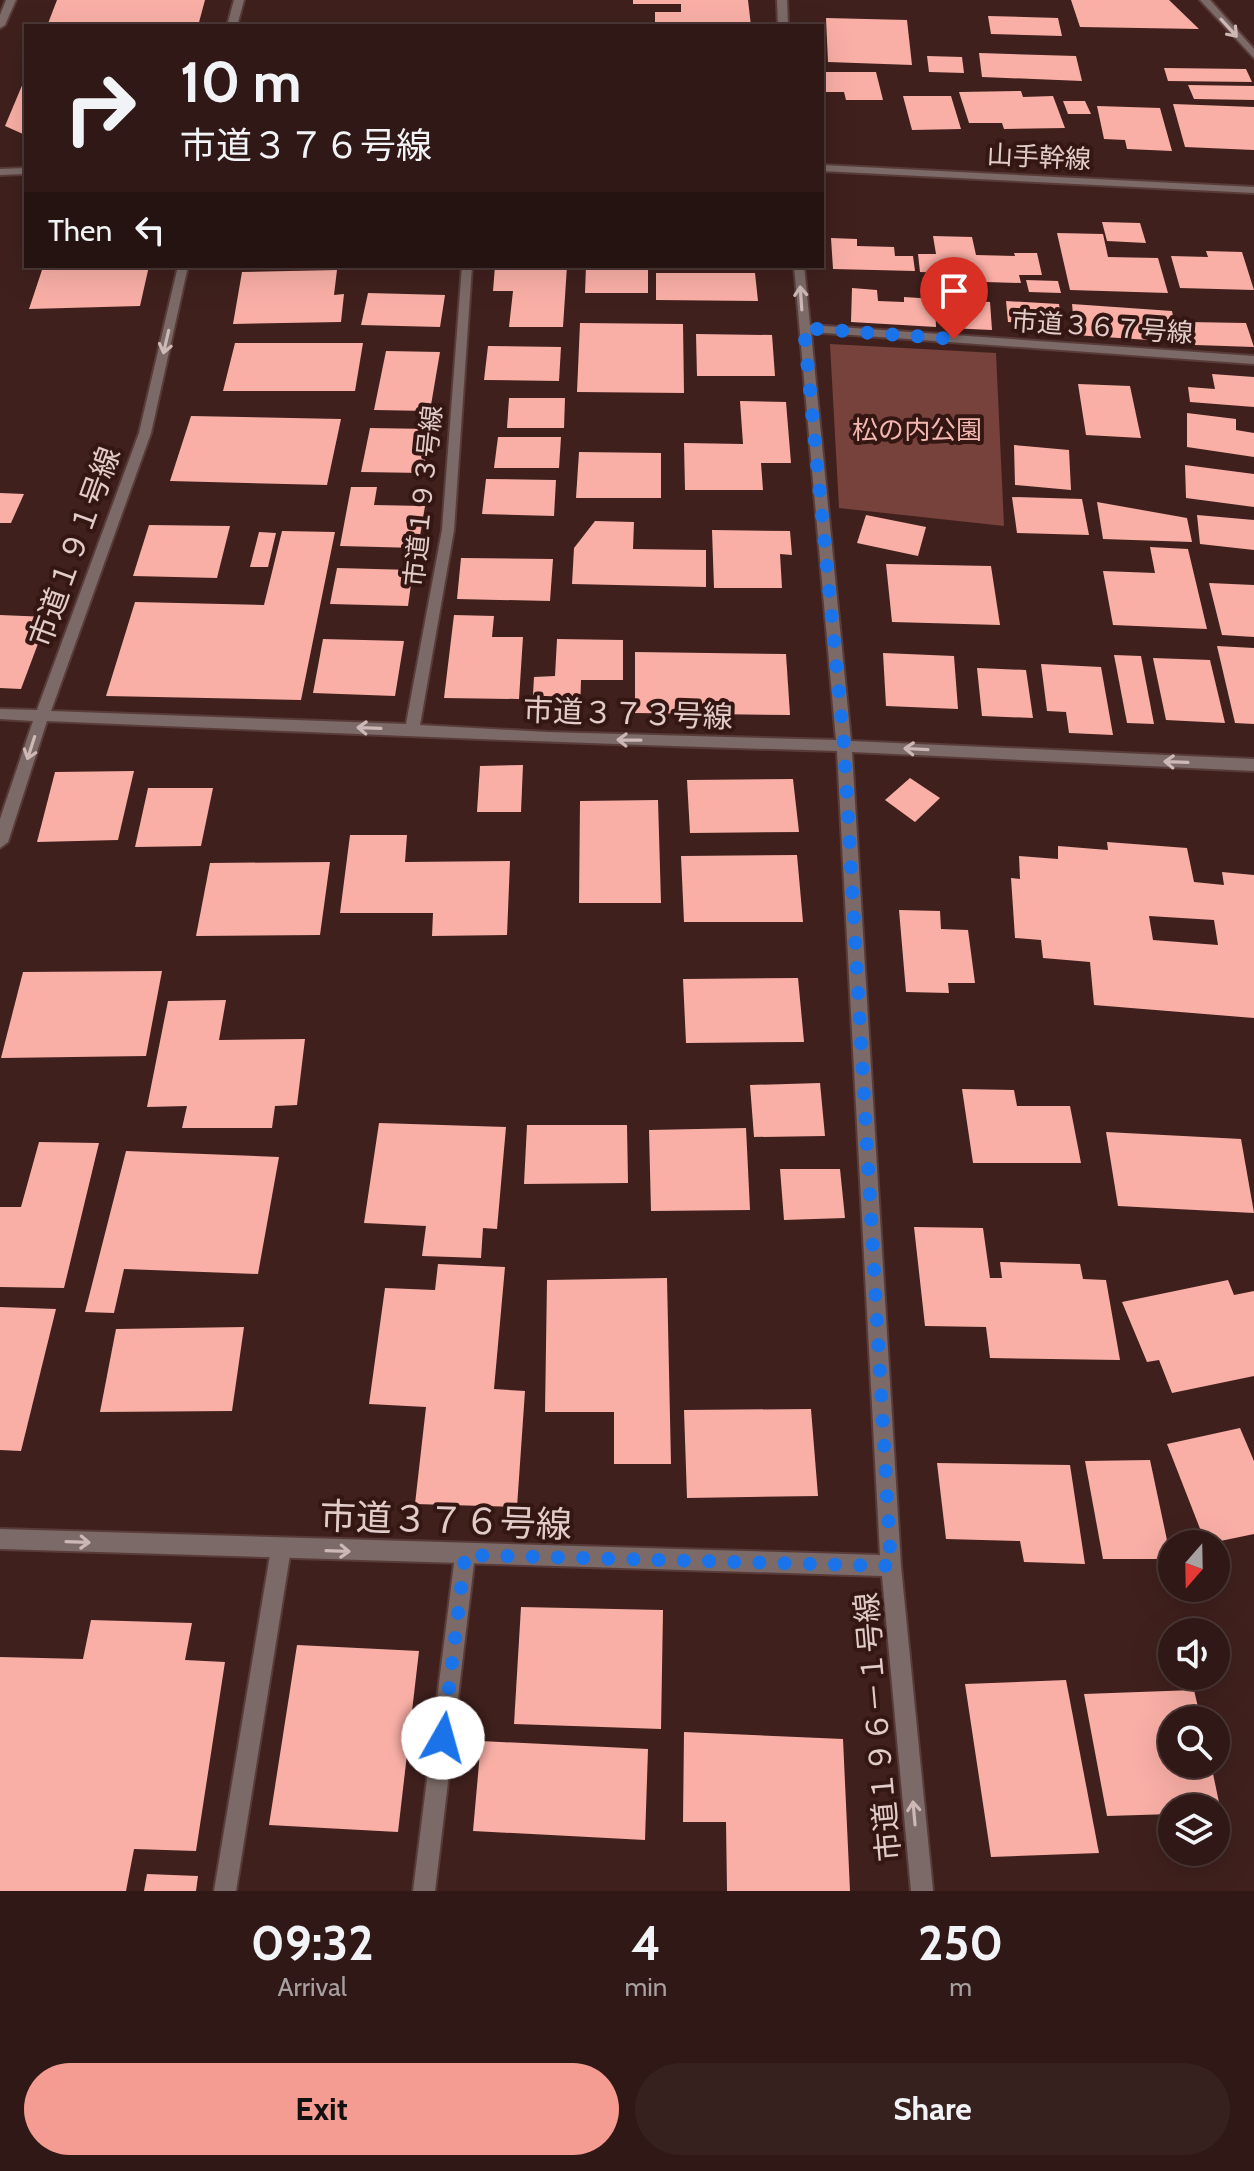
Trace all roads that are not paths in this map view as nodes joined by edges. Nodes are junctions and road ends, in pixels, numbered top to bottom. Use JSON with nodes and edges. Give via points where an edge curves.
{"nodes":[{"id":1,"x":11,"y":0,"type":"edge"},
{"id":2,"x":239,"y":0,"type":"edge"},
{"id":3,"x":782,"y":0,"type":"edge"},
{"id":4,"x":1205,"y":0,"type":"edge"},
{"id":5,"x":233,"y":24,"type":"edge"},
{"id":6,"x":783,"y":24,"type":"edge"},
{"id":7,"x":0,"y":25,"type":"edge"},
{"id":8,"x":1254,"y":55,"type":"edge"},
{"id":9,"x":824,"y":168,"type":"edge"},
{"id":10,"x":24,"y":171,"type":"edge"},
{"id":11,"x":0,"y":172,"type":"edge"},
{"id":12,"x":1254,"y":190,"type":"edge"},
{"id":13,"x":183,"y":268,"type":"edge"},
{"id":14,"x":467,"y":268,"type":"edge"},
{"id":15,"x":799,"y":268,"type":"edge"},
{"id":16,"x":804,"y":328,"type":"junction"},
{"id":17,"x":1254,"y":360,"type":"edge"},
{"id":18,"x":0,"y":714,"type":"edge"},
{"id":19,"x":42,"y":716,"type":"junction"},
{"id":20,"x":412,"y":730,"type":"junction"},
{"id":21,"x":844,"y":746,"type":"junction"},
{"id":22,"x":1254,"y":765,"type":"edge"},
{"id":23,"x":0,"y":842,"type":"edge"},
{"id":24,"x":0,"y":1539,"type":"edge"},
{"id":25,"x":281,"y":1549,"type":"junction"},
{"id":26,"x":465,"y":1555,"type":"junction"},
{"id":27,"x":891,"y":1566,"type":"junction"},
{"id":28,"x":225,"y":1891,"type":"edge"},
{"id":29,"x":424,"y":1891,"type":"edge"},
{"id":30,"x":922,"y":1891,"type":"edge"}],
"edges":[{"from":1,"to":7,"type":"street"},
{"from":2,"to":5,"type":"street"},
{"from":3,"to":6,"type":"street"},
{"from":4,"to":8,"type":"street","one_way":true},
{"from":9,"to":12,"type":"street","name":"山手幹線"},
{"from":10,"to":11,"type":"street"},
{"from":13,"to":19,"type":"street","name":"市道１９１号線","one_way":true,"via":[[145,433]]},
{"from":14,"to":20,"type":"street","name":"市道１９３号線","via":[[448,530]]},
{"from":16,"to":15,"type":"street","name":"市道１９６－１号線","one_way":true},
{"from":16,"to":17,"type":"street","name":"市道３６７号線"},
{"from":16,"to":21,"type":"street","name":"市道１９６－１号線"},
{"from":18,"to":19,"type":"street","name":"市道３７３号線"},
{"from":20,"to":19,"type":"street","name":"市道３７３号線","one_way":true},
{"from":19,"to":23,"type":"street","name":"市道１９１号線","one_way":true},
{"from":21,"to":20,"type":"street","name":"市道３７３号線","one_way":true},
{"from":22,"to":21,"type":"street","name":"市道３７３号線","one_way":true},
{"from":21,"to":27,"type":"street","name":"市道１９６－１号線"},
{"from":24,"to":25,"type":"street","name":"市道３７６号線","one_way":true},
{"from":25,"to":26,"type":"street","name":"市道３７６号線","one_way":true},
{"from":25,"to":28,"type":"street"},
{"from":26,"to":27,"type":"street","name":"市道３７６号線"},
{"from":26,"to":29,"type":"street"},
{"from":30,"to":27,"type":"street","name":"市道１９６－１号線","one_way":true}]}
